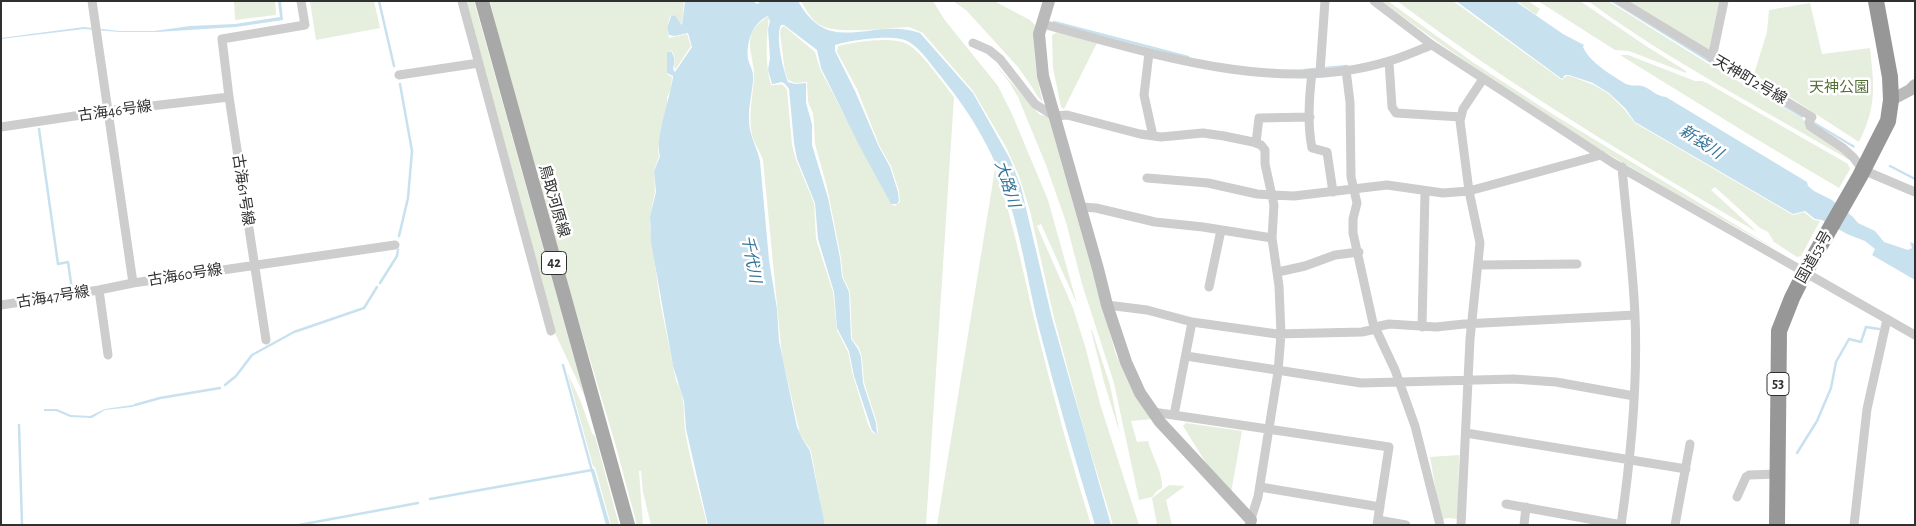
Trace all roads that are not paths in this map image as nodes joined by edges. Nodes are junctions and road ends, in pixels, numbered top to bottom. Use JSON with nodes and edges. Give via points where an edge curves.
{"nodes":[{"id":1,"x":92,"y":1,"type":"edge"},
{"id":2,"x":301,"y":1,"type":"edge"},
{"id":3,"x":462,"y":1,"type":"edge"},
{"id":4,"x":482,"y":1,"type":"edge"},
{"id":5,"x":1049,"y":1,"type":"edge"},
{"id":6,"x":1326,"y":1,"type":"edge"},
{"id":7,"x":1374,"y":1,"type":"edge"},
{"id":8,"x":1620,"y":1,"type":"edge"},
{"id":9,"x":1724,"y":1,"type":"edge"},
{"id":10,"x":1876,"y":1,"type":"edge"},
{"id":11,"x":1042,"y":24,"type":"junction"},
{"id":12,"x":973,"y":43,"type":"dead end"},
{"id":13,"x":1432,"y":45,"type":"junction"},
{"id":14,"x":1149,"y":53,"type":"junction"},
{"id":15,"x":1712,"y":58,"type":"junction"},
{"id":16,"x":479,"y":62,"type":"junction"},
{"id":17,"x":1389,"y":62,"type":"junction"},
{"id":18,"x":1346,"y":70,"type":"junction"},
{"id":19,"x":1316,"y":73,"type":"junction"},
{"id":20,"x":399,"y":75,"type":"dead end"},
{"id":21,"x":1483,"y":79,"type":"junction"},
{"id":22,"x":1915,"y":85,"type":"edge"},
{"id":23,"x":228,"y":97,"type":"junction"},
{"id":24,"x":1891,"y":100,"type":"junction"},
{"id":25,"x":108,"y":111,"type":"junction"},
{"id":26,"x":1054,"y":116,"type":"junction"},
{"id":27,"x":1310,"y":117,"type":"junction"},
{"id":28,"x":1461,"y":117,"type":"junction"},
{"id":29,"x":1,"y":128,"type":"edge"},
{"id":30,"x":1153,"y":136,"type":"junction"},
{"id":31,"x":1256,"y":143,"type":"junction"},
{"id":32,"x":1601,"y":155,"type":"junction"},
{"id":33,"x":1622,"y":167,"type":"junction"},
{"id":34,"x":1862,"y":173,"type":"junction"},
{"id":35,"x":1147,"y":178,"type":"dead end"},
{"id":36,"x":1354,"y":188,"type":"junction"},
{"id":37,"x":1469,"y":191,"type":"junction"},
{"id":38,"x":1334,"y":192,"type":"junction"},
{"id":39,"x":1425,"y":192,"type":"junction"},
{"id":40,"x":1915,"y":192,"type":"edge"},
{"id":41,"x":1272,"y":195,"type":"junction"},
{"id":42,"x":1081,"y":207,"type":"junction"},
{"id":43,"x":1221,"y":230,"type":"junction"},
{"id":44,"x":1272,"y":238,"type":"junction"},
{"id":45,"x":395,"y":245,"type":"dead end"},
{"id":46,"x":1359,"y":252,"type":"junction"},
{"id":47,"x":254,"y":264,"type":"junction"},
{"id":48,"x":1577,"y":264,"type":"dead end"},
{"id":49,"x":1478,"y":265,"type":"junction"},
{"id":50,"x":1278,"y":272,"type":"junction"},
{"id":51,"x":1805,"y":272,"type":"junction"},
{"id":52,"x":133,"y":283,"type":"junction"},
{"id":53,"x":1209,"y":287,"type":"dead end"},
{"id":54,"x":99,"y":290,"type":"junction"},
{"id":55,"x":1,"y":306,"type":"edge"},
{"id":56,"x":1107,"y":306,"type":"junction"},
{"id":57,"x":1635,"y":315,"type":"junction"},
{"id":58,"x":1887,"y":319,"type":"junction"},
{"id":59,"x":1192,"y":322,"type":"junction"},
{"id":60,"x":1473,"y":324,"type":"junction"},
{"id":61,"x":1422,"y":327,"type":"junction"},
{"id":62,"x":1376,"y":330,"type":"junction"},
{"id":63,"x":551,"y":331,"type":"dead end"},
{"id":64,"x":1281,"y":334,"type":"junction"},
{"id":65,"x":1915,"y":335,"type":"edge"},
{"id":66,"x":266,"y":340,"type":"dead end"},
{"id":67,"x":108,"y":355,"type":"dead end"},
{"id":68,"x":1186,"y":356,"type":"junction"},
{"id":69,"x":1278,"y":372,"type":"junction"},
{"id":70,"x":1469,"y":379,"type":"junction"},
{"id":71,"x":1399,"y":381,"type":"junction"},
{"id":72,"x":1634,"y":396,"type":"junction"},
{"id":73,"x":1153,"y":412,"type":"junction"},
{"id":74,"x":1174,"y":415,"type":"junction"},
{"id":75,"x":1269,"y":429,"type":"junction"},
{"id":76,"x":1466,"y":433,"type":"junction"},
{"id":77,"x":1690,"y":444,"type":"dead end"},
{"id":78,"x":1631,"y":459,"type":"junction"},
{"id":79,"x":1686,"y":469,"type":"junction"},
{"id":80,"x":1777,"y":474,"type":"junction"},
{"id":81,"x":1260,"y":487,"type":"junction"},
{"id":82,"x":1737,"y":497,"type":"dead end"},
{"id":83,"x":1506,"y":504,"type":"dead end"},
{"id":84,"x":1380,"y":507,"type":"junction"},
{"id":85,"x":1526,"y":508,"type":"junction"},
{"id":86,"x":1378,"y":522,"type":"edge"},
{"id":87,"x":1252,"y":523,"type":"edge"},
{"id":88,"x":628,"y":525,"type":"edge"},
{"id":89,"x":1406,"y":525,"type":"edge"},
{"id":90,"x":1440,"y":525,"type":"edge"},
{"id":91,"x":1461,"y":525,"type":"edge"},
{"id":92,"x":1524,"y":525,"type":"edge"},
{"id":93,"x":1621,"y":525,"type":"edge"},
{"id":94,"x":1675,"y":525,"type":"edge"},
{"id":95,"x":1777,"y":525,"type":"edge"},
{"id":96,"x":1854,"y":525,"type":"edge"}],
"edges":[{"from":1,"to":25,"type":"street","name":"古海60号線"},
{"from":2,"to":23,"type":"street","name":"古海61号線","via":[[304,25],[222,39]]},
{"from":3,"to":16,"type":"street"},
{"from":4,"to":88,"type":"main road","name":"鳥取河原線","number":"42"},
{"from":5,"to":11,"type":"street"},
{"from":6,"to":19,"type":"street"},
{"from":7,"to":13,"type":"street"},
{"from":8,"to":15,"type":"street","name":"天神町2号線"},
{"from":9,"to":15,"type":"street"},
{"from":10,"to":24,"type":"highway","name":"国道53号","number":"53"},
{"from":11,"to":14,"type":"street"},
{"from":11,"to":26,"type":"street","via":[[1039,34],[1043,76]]},
{"from":12,"to":26,"type":"street","via":[[1000,59],[1035,104]]},
{"from":13,"to":17,"type":"street"},
{"from":13,"to":21,"type":"street"},
{"from":14,"to":19,"type":"street","via":[[1240,71]]},
{"from":14,"to":30,"type":"street","via":[[1144,95]]},
{"from":15,"to":34,"type":"street","name":"天神町2号線","via":[[1812,117],[1810,126],[1853,156]]},
{"from":16,"to":20,"type":"street"},
{"from":16,"to":63,"type":"street"},
{"from":17,"to":18,"type":"street"},
{"from":17,"to":28,"type":"street","via":[[1392,107],[1396,113]]},
{"from":18,"to":19,"type":"street"},
{"from":18,"to":36,"type":"street","via":[[1350,102],[1350,177]]},
{"from":19,"to":27,"type":"street"},
{"from":21,"to":28,"type":"street"},
{"from":21,"to":32,"type":"street"},
{"from":22,"to":24,"type":"street"},
{"from":23,"to":25,"type":"street","name":"古海46号線"},
{"from":23,"to":47,"type":"street","name":"古海61号線"},
{"from":24,"to":34,"type":"highway","name":"国道53号","number":"53","via":[[1888,121]]},
{"from":25,"to":29,"type":"street","name":"古海46号線"},
{"from":25,"to":52,"type":"street","name":"古海60号線"},
{"from":26,"to":30,"type":"street","via":[[1067,115]]},
{"from":26,"to":42,"type":"street"},
{"from":27,"to":31,"type":"street","via":[[1259,118]]},
{"from":27,"to":38,"type":"street","via":[[1312,148],[1327,152]]},
{"from":28,"to":37,"type":"street"},
{"from":30,"to":31,"type":"street","via":[[1203,133]]},
{"from":31,"to":41,"type":"street","via":[[1264,150]]},
{"from":32,"to":33,"type":"street"},
{"from":32,"to":37,"type":"street"},
{"from":33,"to":51,"type":"street"},
{"from":33,"to":57,"type":"street"},
{"from":34,"to":40,"type":"street"},
{"from":34,"to":51,"type":"highway","name":"国道53号","number":"53"},
{"from":35,"to":41,"type":"street"},
{"from":36,"to":38,"type":"street"},
{"from":36,"to":39,"type":"street","via":[[1387,185]]},
{"from":36,"to":46,"type":"street","via":[[1357,203],[1354,233]]},
{"from":37,"to":39,"type":"street"},
{"from":37,"to":49,"type":"street","via":[[1480,243]]},
{"from":38,"to":41,"type":"street"},
{"from":39,"to":61,"type":"street"},
{"from":41,"to":44,"type":"street"},
{"from":42,"to":43,"type":"street","via":[[1155,222]]},
{"from":42,"to":56,"type":"street"},
{"from":43,"to":44,"type":"street"},
{"from":43,"to":53,"type":"street"},
{"from":44,"to":50,"type":"street"},
{"from":45,"to":47,"type":"street","name":"古海60号線"},
{"from":46,"to":50,"type":"street","via":[[1335,255]]},
{"from":46,"to":62,"type":"street"},
{"from":47,"to":52,"type":"street","name":"古海60号線"},
{"from":47,"to":66,"type":"street","name":"古海61号線"},
{"from":48,"to":49,"type":"street"},
{"from":49,"to":60,"type":"street"},
{"from":50,"to":64,"type":"street"},
{"from":51,"to":58,"type":"street"},
{"from":51,"to":80,"type":"highway","name":"国道53号","number":"53","via":[[1780,331]]},
{"from":52,"to":54,"type":"street"},
{"from":54,"to":55,"type":"street","name":"古海47号線"},
{"from":54,"to":67,"type":"street","name":"古海47号線"},
{"from":56,"to":59,"type":"street","via":[[1147,310]]},
{"from":56,"to":73,"type":"street","via":[[1126,362]]},
{"from":57,"to":60,"type":"street"},
{"from":57,"to":72,"type":"street"},
{"from":58,"to":65,"type":"street"},
{"from":58,"to":96,"type":"street","via":[[1866,409]]},
{"from":59,"to":64,"type":"street"},
{"from":59,"to":68,"type":"street"},
{"from":60,"to":61,"type":"street"},
{"from":60,"to":70,"type":"street"},
{"from":61,"to":62,"type":"street","via":[[1389,324]]},
{"from":62,"to":64,"type":"street"},
{"from":62,"to":71,"type":"street"},
{"from":64,"to":69,"type":"street"},
{"from":68,"to":69,"type":"street"},
{"from":68,"to":74,"type":"street"},
{"from":69,"to":71,"type":"street","via":[[1362,383]]},
{"from":69,"to":75,"type":"street"},
{"from":70,"to":71,"type":"street"},
{"from":70,"to":72,"type":"street","via":[[1540,380]]},
{"from":70,"to":76,"type":"street"},
{"from":71,"to":90,"type":"street","via":[[1415,426]]},
{"from":72,"to":78,"type":"street"},
{"from":73,"to":74,"type":"street"},
{"from":73,"to":87,"type":"street"},
{"from":74,"to":75,"type":"street"},
{"from":75,"to":81,"type":"street"},
{"from":75,"to":84,"type":"street","via":[[1390,448]]},
{"from":76,"to":78,"type":"street"},
{"from":76,"to":91,"type":"street"},
{"from":77,"to":79,"type":"street"},
{"from":78,"to":79,"type":"street"},
{"from":78,"to":93,"type":"street"},
{"from":79,"to":94,"type":"street"},
{"from":80,"to":82,"type":"street","via":[[1749,475]]},
{"from":80,"to":95,"type":"highway","name":"国道53号","number":"53"},
{"from":81,"to":84,"type":"street"},
{"from":81,"to":87,"type":"street"},
{"from":83,"to":85,"type":"street"},
{"from":84,"to":86,"type":"street"},
{"from":85,"to":92,"type":"street"},
{"from":85,"to":93,"type":"street"},
{"from":86,"to":89,"type":"street"}]}
